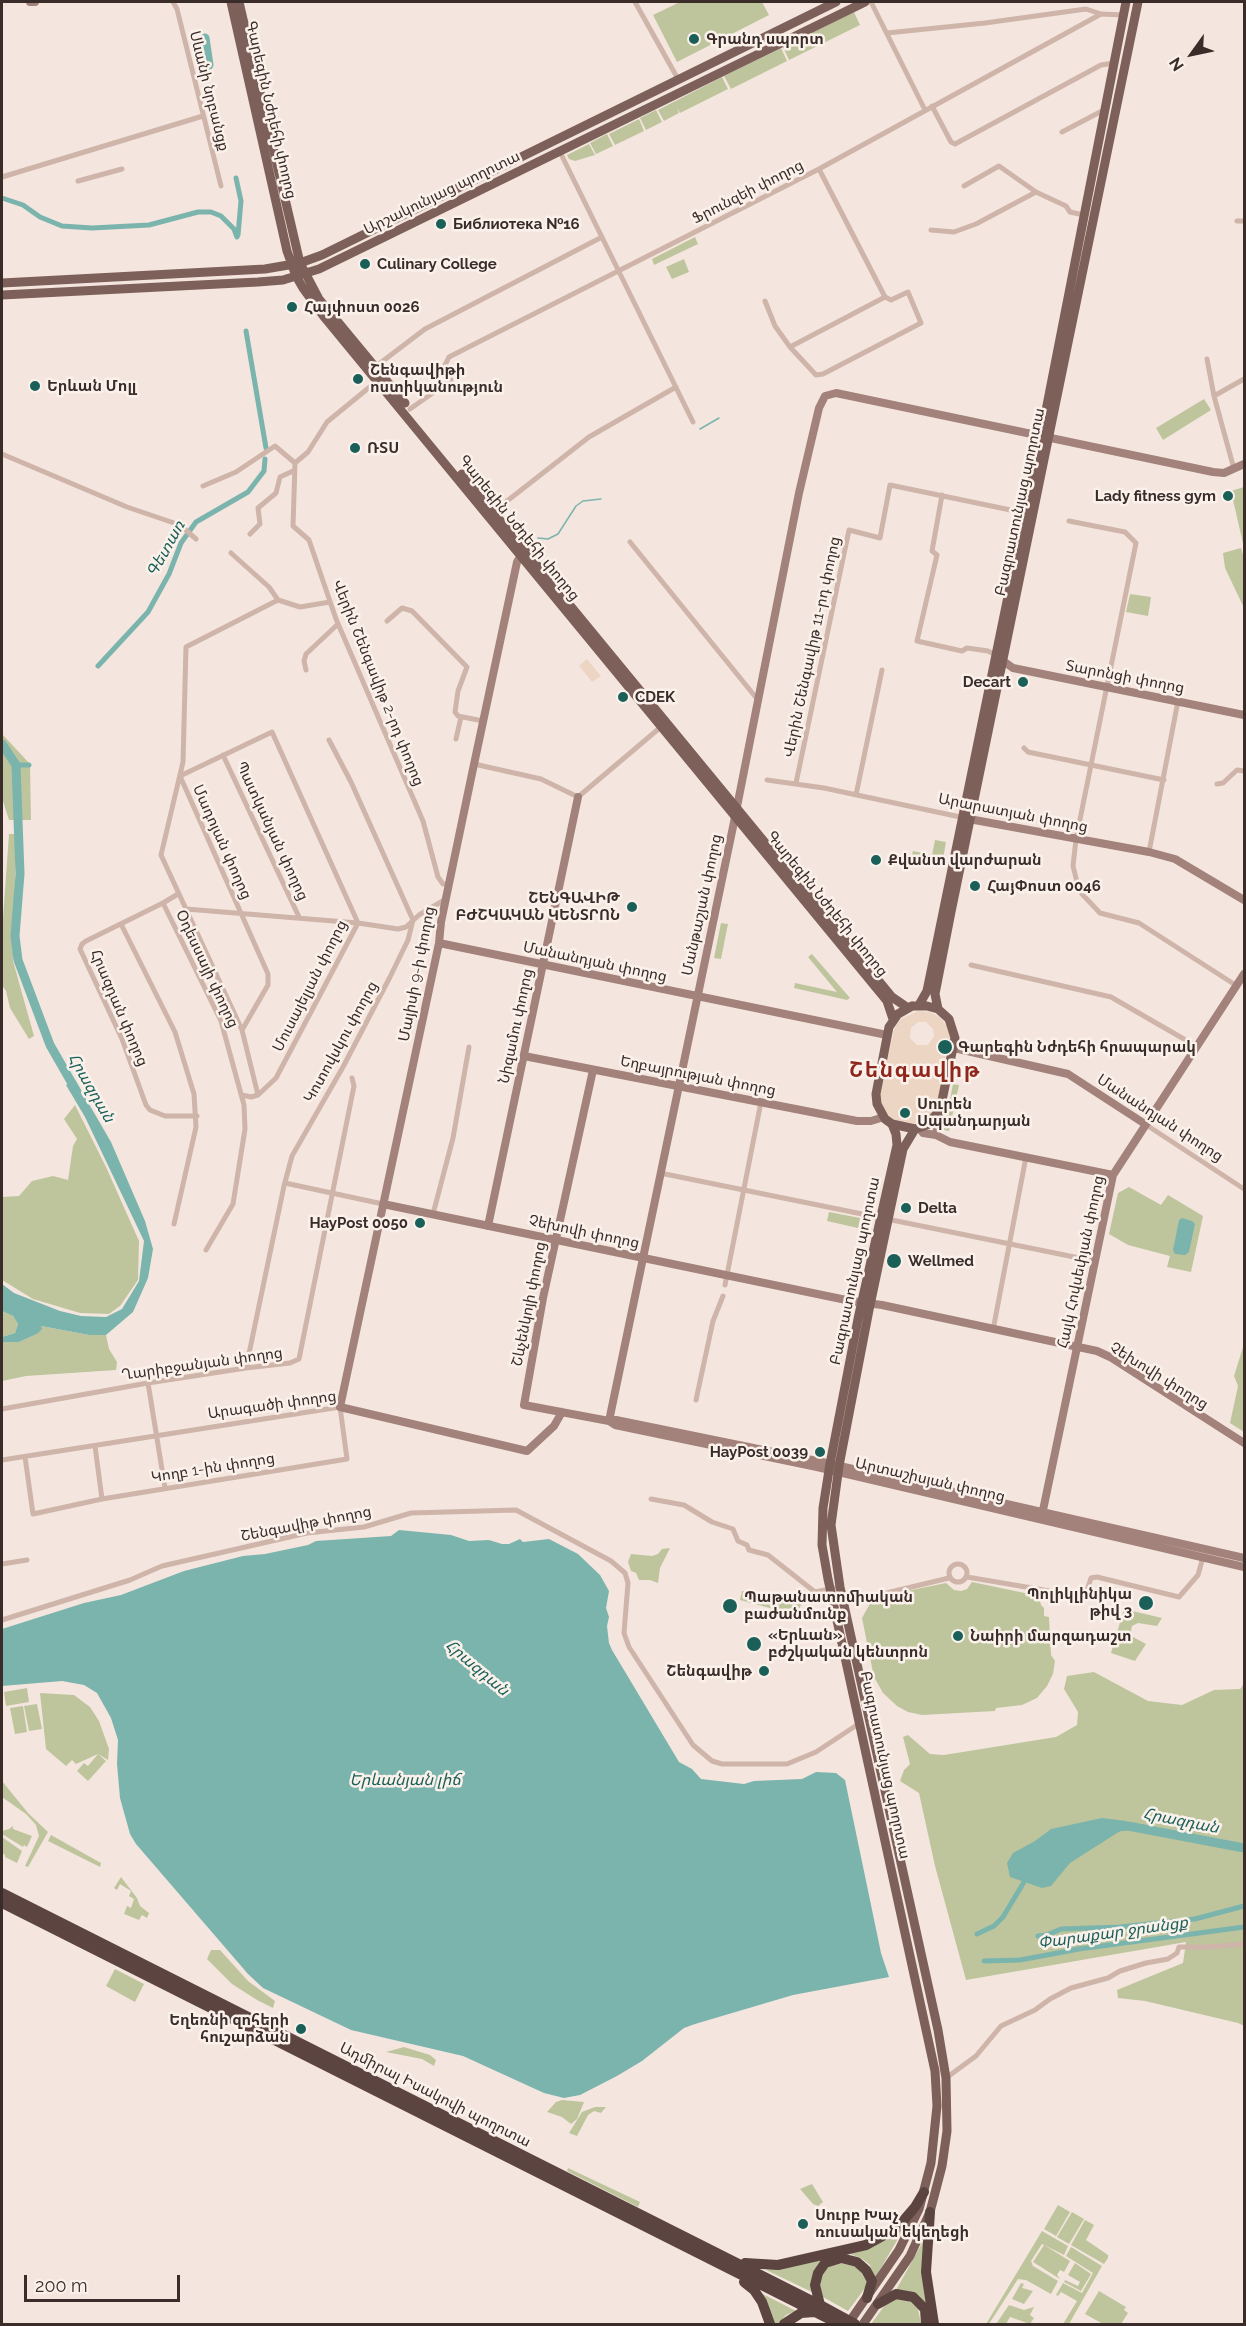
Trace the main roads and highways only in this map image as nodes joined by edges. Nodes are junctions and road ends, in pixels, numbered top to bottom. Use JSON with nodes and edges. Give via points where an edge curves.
{"nodes":[{"id":1,"x":231,"y":2,"type":"edge"},
{"id":2,"x":239,"y":2,"type":"edge"},
{"id":3,"x":836,"y":2,"type":"edge"},
{"id":4,"x":865,"y":2,"type":"edge"},
{"id":5,"x":1126,"y":2,"type":"edge"},
{"id":6,"x":1138,"y":2,"type":"edge"},
{"id":7,"x":678,"y":79,"type":"junction"},
{"id":8,"x":684,"y":91,"type":"junction"},
{"id":9,"x":453,"y":190,"type":"junction"},
{"id":10,"x":437,"y":198,"type":"junction"},
{"id":11,"x":460,"y":201,"type":"junction"},
{"id":12,"x":442,"y":210,"type":"junction"},
{"id":13,"x":295,"y":264,"type":"junction"},
{"id":14,"x":300,"y":275,"type":"junction"},
{"id":15,"x":137,"y":276,"type":"junction"},
{"id":16,"x":2,"y":283,"type":"edge"},
{"id":17,"x":137,"y":288,"type":"junction"},
{"id":18,"x":2,"y":295,"type":"edge"},
{"id":19,"x":1045,"y":437,"type":"junction"},
{"id":20,"x":523,"y":552,"type":"junction"},
{"id":21,"x":999,"y":658,"type":"junction"},
{"id":22,"x":736,"y":811,"type":"junction"},
{"id":23,"x":966,"y":818,"type":"junction"},
{"id":24,"x":919,"y":1005,"type":"junction"},
{"id":25,"x":908,"y":1008,"type":"junction"},
{"id":26,"x":938,"y":1009,"type":"junction"},
{"id":27,"x":893,"y":1019,"type":"junction"},
{"id":28,"x":892,"y":1124,"type":"junction"},
{"id":29,"x":917,"y":1129,"type":"junction"},
{"id":30,"x":886,"y":1218,"type":"junction"},
{"id":31,"x":834,"y":1468,"type":"junction"},
{"id":32,"x":876,"y":1747,"type":"junction"},
{"id":33,"x":866,"y":1749,"type":"junction"},
{"id":34,"x":2,"y":1893,"type":"edge"},
{"id":35,"x":2,"y":1903,"type":"edge"},
{"id":36,"x":923,"y":1959,"type":"junction"},
{"id":37,"x":912,"y":1961,"type":"junction"},
{"id":38,"x":924,"y":2192,"type":"junction"},
{"id":39,"x":930,"y":2212,"type":"junction"},
{"id":40,"x":731,"y":2265,"type":"junction"},
{"id":41,"x":867,"y":2298,"type":"junction"},
{"id":42,"x":878,"y":2304,"type":"junction"},
{"id":43,"x":819,"y":2308,"type":"junction"},
{"id":44,"x":770,"y":2325,"type":"edge"},
{"id":45,"x":784,"y":2325,"type":"edge"},
{"id":46,"x":838,"y":2325,"type":"edge"},
{"id":47,"x":848,"y":2325,"type":"edge"},
{"id":48,"x":855,"y":2325,"type":"edge"},
{"id":49,"x":863,"y":2325,"type":"edge"},
{"id":50,"x":926,"y":2325,"type":"edge"},
{"id":51,"x":934,"y":2325,"type":"edge"}],
"edges":[{"from":1,"to":13,"type":"main road","name":"Գարեգին Նժդեհի փողոց"},
{"from":2,"to":13,"type":"main road","name":"Գարեգին Նժդեհի փողոց"},
{"from":3,"to":7,"type":"main road","name":"Արշակունյաց պողոտա"},
{"from":4,"to":8,"type":"main road","name":"Արշակունյաց պողոտա"},
{"from":5,"to":19,"type":"main road","name":"Բագրատունյաց պողոտա"},
{"from":6,"to":19,"type":"main road","name":"Բագրատունյաց պողոտա"},
{"from":7,"to":8,"type":"main road"},
{"from":7,"to":9,"type":"main road","name":"Արշակունյաց պողոտա"},
{"from":8,"to":11,"type":"main road","name":"Արշակունյաց պողոտա"},
{"from":9,"to":10,"type":"main road","name":"Արշակունյաց պողոտա"},
{"from":9,"to":11,"type":"main road","via":[[451,199]]},
{"from":10,"to":12,"type":"main road","via":[[443,201]]},
{"from":10,"to":13,"type":"main road","name":"Արշակունյաց պողոտա","via":[[322,255]]},
{"from":11,"to":12,"type":"main road","name":"Արշակունյաց պողոտա"},
{"from":12,"to":14,"type":"main road","name":"Արշակունյաց պողոտա","via":[[327,266]]},
{"from":13,"to":14,"type":"main road","name":"Գարեգին Նժդեհի փողոց"},
{"from":13,"to":15,"type":"main road","name":"Արշակունյաց պողոտա"},
{"from":14,"to":17,"type":"main road","name":"Արշակունյաց պողոտա","via":[[258,282]]},
{"from":14,"to":20,"type":"main road","name":"Գարեգին Նժդեհի փողոց"},
{"from":14,"to":20,"type":"main road","name":"Գարեգին Նժդեհի փողոց","via":[[316,307]]},
{"from":15,"to":16,"type":"main road","name":"Արշակունյաց պողոտա"},
{"from":15,"to":17,"type":"main road"},
{"from":17,"to":18,"type":"main road","name":"Արշակունյաց պողոտա"},
{"from":19,"to":21,"type":"main road","name":"Բագրատունյաց պողոտա"},
{"from":19,"to":21,"type":"main road","name":"Բագրատունյաց պողոտա","via":[[1025,513]]},
{"from":20,"to":22,"type":"main road","name":"Գարեգին Նժդեհի փողոց"},
{"from":20,"to":22,"type":"main road","name":"Գարեգին Նժդեհի փողոց","via":[[662,726]]},
{"from":21,"to":23,"type":"main road","name":"Բագրատունյաց պողոտա"},
{"from":22,"to":25,"type":"main road","name":"Գարեգին Նժդեհի փողոց","via":[[892,997]]},
{"from":22,"to":27,"type":"main road","name":"Գարեգին Նժդեհի փողոց","via":[[887,1001]]},
{"from":23,"to":24,"type":"main road","name":"Բագրատունյաց պողոտա","via":[[927,991]]},
{"from":23,"to":26,"type":"main road","name":"Բագրատունյաց պողոտա","via":[[934,994]]},
{"from":24,"to":25,"type":"main road"},
{"from":24,"to":26,"type":"main road"},
{"from":25,"to":27,"type":"main road"},
{"from":26,"to":29,"type":"main road","via":[[949,1019],[954,1048],[940,1110]]},
{"from":27,"to":28,"type":"main road","via":[[876,1094],[877,1104]]},
{"from":28,"to":29,"type":"main road"},
{"from":28,"to":30,"type":"main road","name":"Բագրատունյաց պողոտա","via":[[897,1144]]},
{"from":29,"to":30,"type":"main road","name":"Բագրատունյաց պողոտա","via":[[903,1149]]},
{"from":30,"to":31,"type":"main road","name":"Բագրատունյաց պողոտա"},
{"from":31,"to":32,"type":"main road","name":"Բագրատունյաց պողոտա","via":[[831,1526],[840,1587]]},
{"from":31,"to":33,"type":"main road","name":"Բագրատունյաց պողոտա","via":[[823,1509],[822,1545]]},
{"from":32,"to":33,"type":"main road"},
{"from":32,"to":36,"type":"main road","name":"Բագրատունյաց պողոտա"},
{"from":33,"to":37,"type":"main road","name":"Բագրատունյաց պողոտա"},
{"from":34,"to":40,"type":"highway","name":"Ադմիրալ Իսակովի պողոտա"},
{"from":35,"to":40,"type":"highway","name":"Ադմիրալ Իսակովի պողոտա"},
{"from":36,"to":37,"type":"main road"},
{"from":36,"to":39,"type":"main road","name":"Բագրատունյաց պողոտա","via":[[948,2108],[945,2148]]},
{"from":37,"to":38,"type":"main road","name":"Բագրատունյաց պողոտա","via":[[935,2071],[937,2106]]},
{"from":38,"to":40,"type":"highway","via":[[897,2228],[866,2245],[778,2265]]},
{"from":38,"to":41,"type":"main road","name":"Բագրատունյաց պողոտա","via":[[899,2250]]},
{"from":39,"to":42,"type":"main road","name":"Բագրատունյաց պողոտա","via":[[910,2256]]},
{"from":39,"to":51,"type":"highway","via":[[926,2264]]},
{"from":40,"to":43,"type":"highway","name":"Ադմիրալ Իսակովի պողոտա"},
{"from":40,"to":44,"type":"highway","via":[[762,2302]]},
{"from":41,"to":43,"type":"highway","via":[[872,2281],[866,2270],[857,2262],[841,2258],[825,2264],[818,2273],[815,2285]]},
{"from":41,"to":47,"type":"main road","name":"Բագրատունյաց պողոտա"},
{"from":42,"to":49,"type":"main road","name":"Բագրատունյաց պողոտա"},
{"from":42,"to":50,"type":"highway","via":[[892,2295],[907,2294],[925,2309]]},
{"from":43,"to":45,"type":"highway","via":[[801,2313]]},
{"from":43,"to":46,"type":"highway","name":"Ադմիրալ Իսակովի պողոտա"},
{"from":43,"to":48,"type":"highway","name":"Ադմիրալ Իսակովի պողոտա","bridge":true}]}
